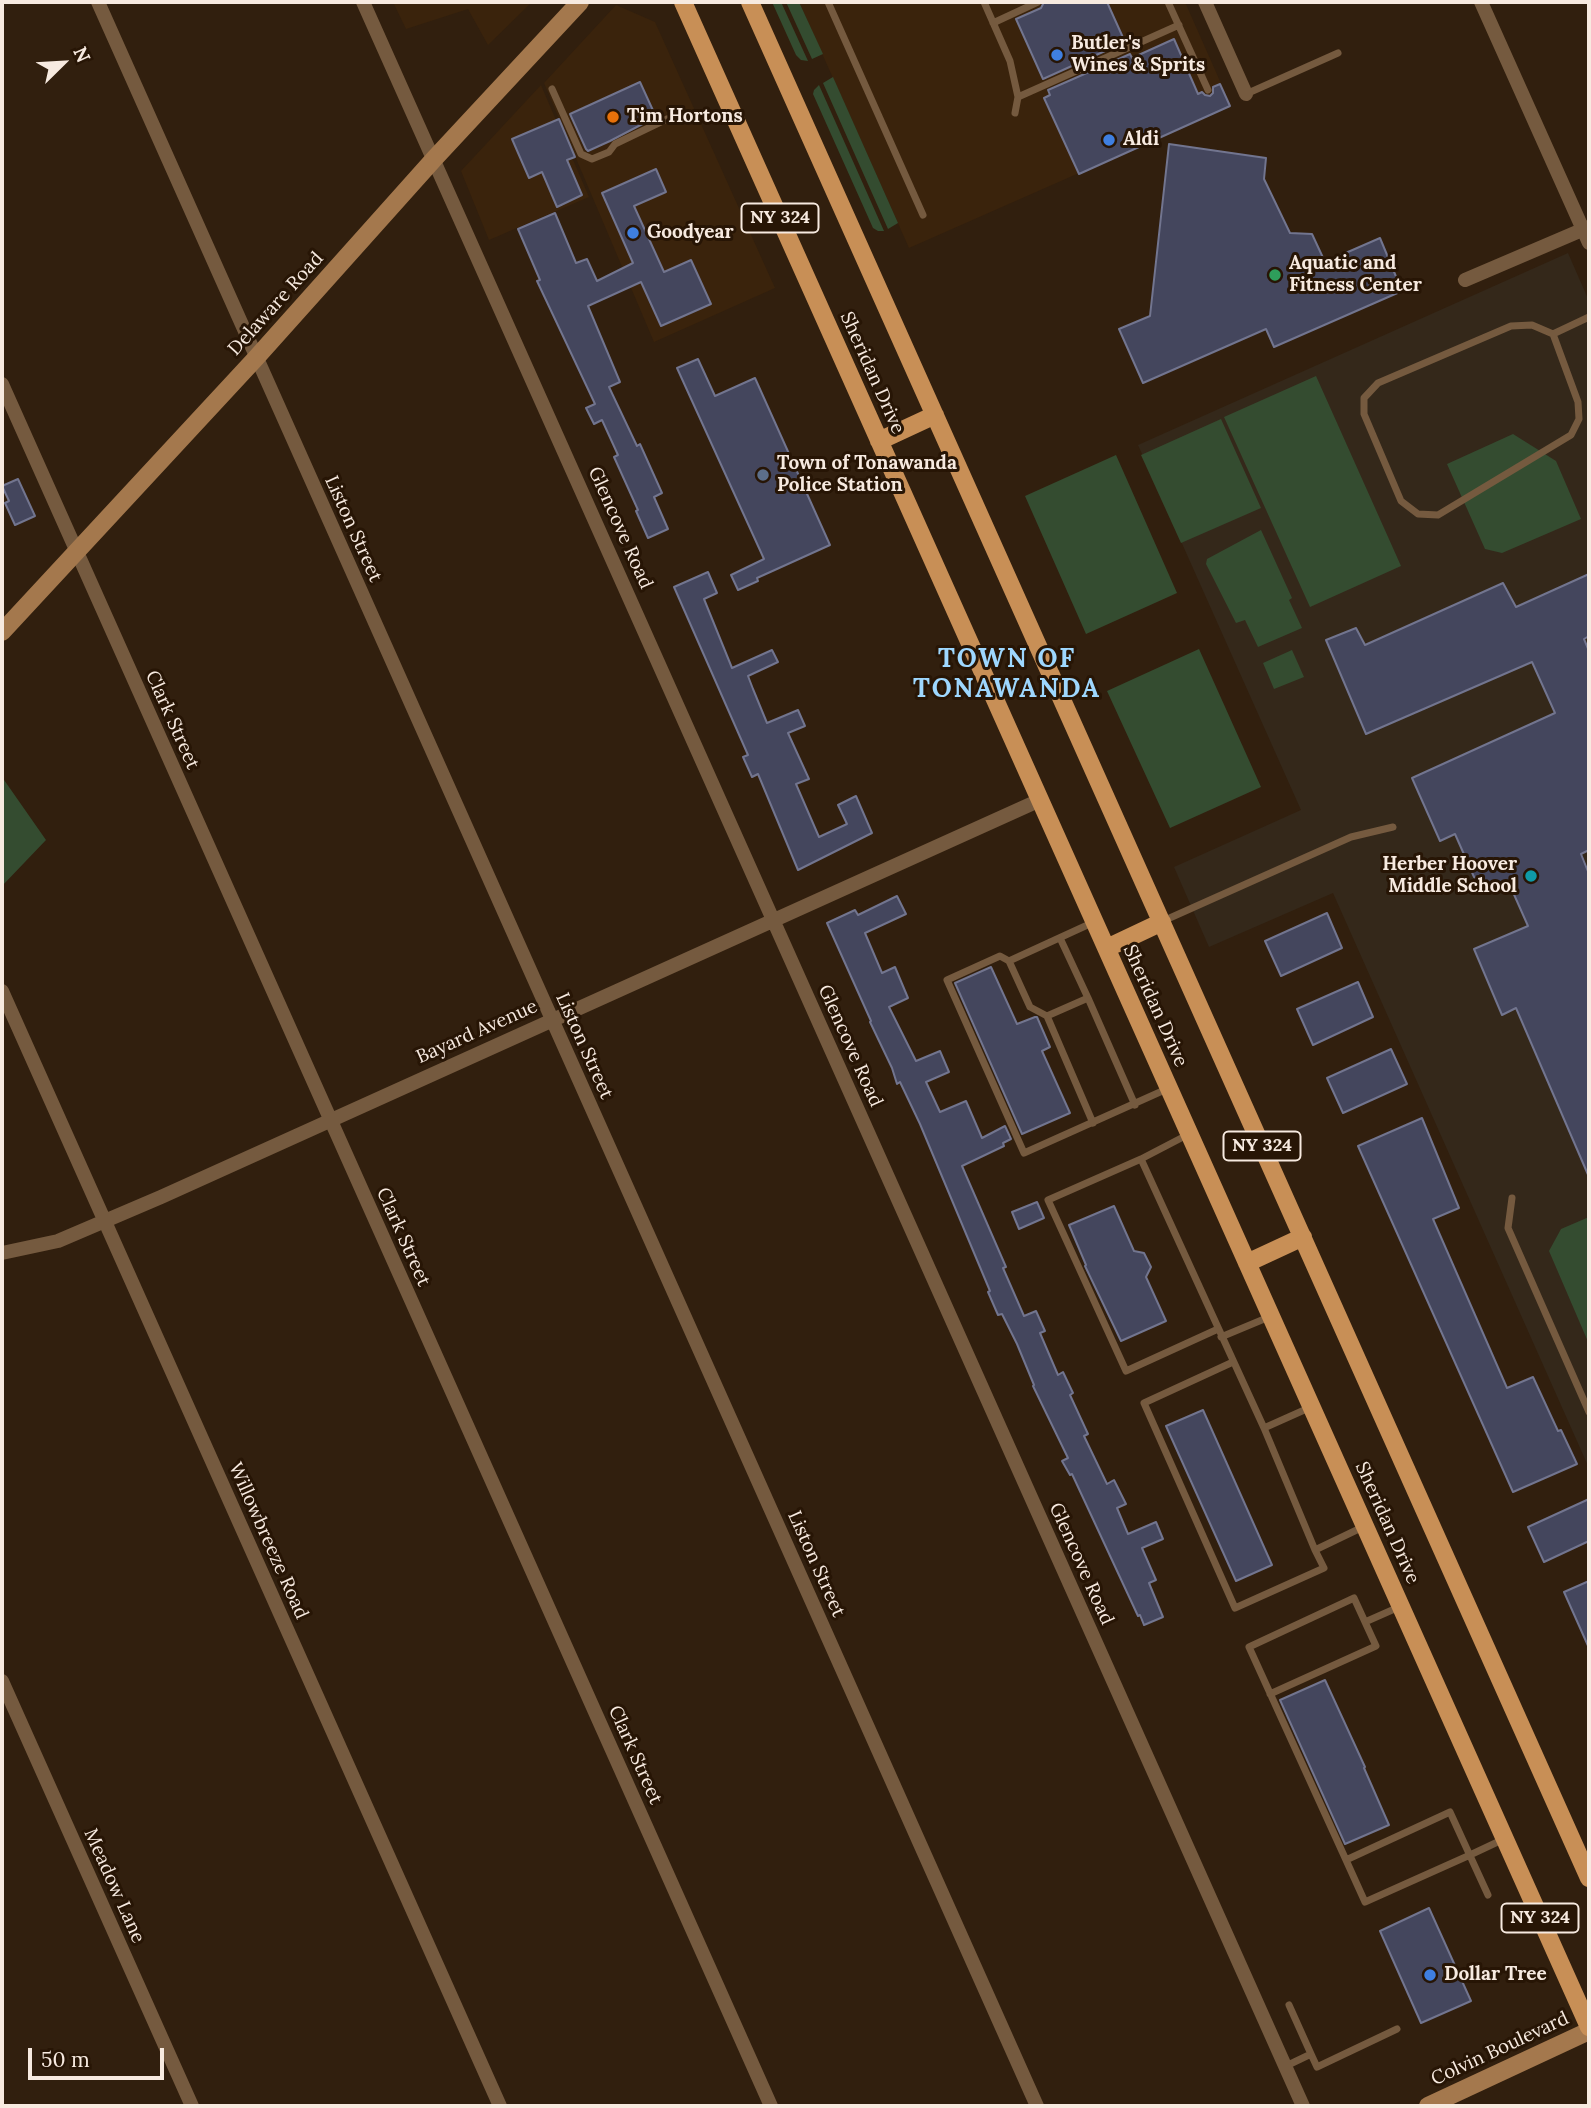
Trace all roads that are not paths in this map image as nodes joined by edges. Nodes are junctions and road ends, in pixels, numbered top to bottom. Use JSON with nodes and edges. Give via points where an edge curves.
{"nodes":[{"id":1,"x":98,"y":2,"type":"edge"},
{"id":2,"x":363,"y":2,"type":"edge"},
{"id":3,"x":580,"y":2,"type":"edge"},
{"id":4,"x":683,"y":2,"type":"edge"},
{"id":5,"x":750,"y":2,"type":"edge"},
{"id":6,"x":828,"y":2,"type":"edge"},
{"id":7,"x":984,"y":2,"type":"edge"},
{"id":8,"x":1168,"y":2,"type":"edge"},
{"id":9,"x":1205,"y":2,"type":"edge"},
{"id":10,"x":1481,"y":2,"type":"edge"},
{"id":11,"x":1035,"y":3,"type":"edge"},
{"id":12,"x":993,"y":23,"type":"junction"},
{"id":13,"x":1178,"y":25,"type":"junction"},
{"id":14,"x":1338,"y":53,"type":"dead end"},
{"id":15,"x":552,"y":89,"type":"dead end"},
{"id":16,"x":1208,"y":90,"type":"dead end"},
{"id":17,"x":1246,"y":94,"type":"joint"},
{"id":18,"x":1018,"y":97,"type":"junction"},
{"id":19,"x":1015,"y":113,"type":"dead end"},
{"id":20,"x":667,"y":119,"type":"dead end"},
{"id":21,"x":435,"y":159,"type":"junction"},
{"id":22,"x":923,"y":215,"type":"dead end"},
{"id":23,"x":1587,"y":233,"type":"edge"},
{"id":24,"x":1465,"y":280,"type":"dead end"},
{"id":25,"x":1589,"y":317,"type":"edge"},
{"id":26,"x":1553,"y":334,"type":"junction"},
{"id":27,"x":256,"y":358,"type":"junction"},
{"id":28,"x":2,"y":384,"type":"edge"},
{"id":29,"x":934,"y":415,"type":"junction"},
{"id":30,"x":880,"y":441,"type":"junction"},
{"id":31,"x":76,"y":552,"type":"junction"},
{"id":32,"x":2,"y":632,"type":"edge"},
{"id":33,"x":1040,"y":800,"type":"junction"},
{"id":34,"x":1394,"y":827,"type":"dead end"},
{"id":35,"x":773,"y":921,"type":"junction"},
{"id":36,"x":1095,"y":922,"type":"junction"},
{"id":37,"x":1162,"y":922,"type":"junction"},
{"id":38,"x":1060,"y":938,"type":"junction"},
{"id":39,"x":1107,"y":948,"type":"junction"},
{"id":40,"x":1009,"y":961,"type":"junction"},
{"id":41,"x":2,"y":991,"type":"edge"},
{"id":42,"x":1088,"y":998,"type":"junction"},
{"id":43,"x":1047,"y":1016,"type":"junction"},
{"id":44,"x":551,"y":1020,"type":"junction"},
{"id":45,"x":1169,"y":1088,"type":"junction"},
{"id":46,"x":1135,"y":1105,"type":"junction"},
{"id":47,"x":330,"y":1120,"type":"junction"},
{"id":48,"x":1093,"y":1123,"type":"junction"},
{"id":49,"x":1190,"y":1134,"type":"junction"},
{"id":50,"x":1141,"y":1159,"type":"junction"},
{"id":51,"x":1512,"y":1198,"type":"dead end"},
{"id":52,"x":104,"y":1221,"type":"junction"},
{"id":53,"x":1303,"y":1237,"type":"junction"},
{"id":54,"x":2,"y":1254,"type":"edge"},
{"id":55,"x":1247,"y":1263,"type":"junction"},
{"id":56,"x":1271,"y":1316,"type":"junction"},
{"id":57,"x":1218,"y":1329,"type":"junction"},
{"id":58,"x":1221,"y":1337,"type":"junction"},
{"id":59,"x":1233,"y":1362,"type":"junction"},
{"id":60,"x":1312,"y":1407,"type":"junction"},
{"id":61,"x":1589,"y":1412,"type":"edge"},
{"id":62,"x":1264,"y":1428,"type":"junction"},
{"id":63,"x":1365,"y":1526,"type":"junction"},
{"id":64,"x":1315,"y":1550,"type":"junction"},
{"id":65,"x":1401,"y":1606,"type":"junction"},
{"id":66,"x":1365,"y":1622,"type":"junction"},
{"id":67,"x":2,"y":1681,"type":"edge"},
{"id":68,"x":1270,"y":1694,"type":"junction"},
{"id":69,"x":1505,"y":1839,"type":"junction"},
{"id":70,"x":1470,"y":1855,"type":"junction"},
{"id":71,"x":1346,"y":1860,"type":"junction"},
{"id":72,"x":1589,"y":1878,"type":"edge"},
{"id":73,"x":1488,"y":1895,"type":"dead end"},
{"id":74,"x":1289,"y":2005,"type":"dead end"},
{"id":75,"x":1397,"y":2029,"type":"dead end"},
{"id":76,"x":1589,"y":2029,"type":"edge"},
{"id":77,"x":1311,"y":2054,"type":"junction"},
{"id":78,"x":1285,"y":2067,"type":"junction"},
{"id":79,"x":192,"y":2106,"type":"edge"},
{"id":80,"x":500,"y":2106,"type":"edge"},
{"id":81,"x":771,"y":2106,"type":"edge"},
{"id":82,"x":1037,"y":2106,"type":"edge"},
{"id":83,"x":1303,"y":2106,"type":"edge"},
{"id":84,"x":1428,"y":2106,"type":"edge"}],
"edges":[{"from":1,"to":27,"type":"street","name":"Liston Street"},
{"from":2,"to":21,"type":"street","name":"Glencove Road"},
{"from":3,"to":21,"type":"street","name":"Delaware Road"},
{"from":4,"to":30,"type":"main road","name":"Sheridan Drive","number":"NY 324"},
{"from":5,"to":29,"type":"main road","name":"Sheridan Drive","number":"NY 324"},
{"from":6,"to":22,"type":"lane"},
{"from":7,"to":12,"type":"lane"},
{"from":8,"to":13,"type":"lane"},
{"from":9,"to":17,"type":"street"},
{"from":10,"to":23,"type":"street"},
{"from":11,"to":12,"type":"lane"},
{"from":12,"to":18,"type":"lane","via":[[1010,61]]},
{"from":13,"to":16,"type":"lane"},
{"from":13,"to":18,"type":"lane"},
{"from":14,"to":17,"type":"lane"},
{"from":15,"to":20,"type":"lane","via":[[586,158],[609,152],[615,144]]},
{"from":18,"to":19,"type":"lane"},
{"from":21,"to":27,"type":"street","name":"Delaware Road"},
{"from":21,"to":35,"type":"street","name":"Glencove Road"},
{"from":23,"to":24,"type":"street"},
{"from":25,"to":26,"type":"lane"},
{"from":26,"to":26,"type":"lane","via":[[1532,325],[1511,326],[1378,383],[1364,398],[1364,414],[1401,501],[1418,514],[1438,514],[1571,435],[1579,419],[1578,402]]},
{"from":27,"to":31,"type":"street","name":"Delaware Road"},
{"from":27,"to":44,"type":"street","name":"Liston Street"},
{"from":28,"to":31,"type":"street","name":"Clark Street"},
{"from":29,"to":30,"type":"main road"},
{"from":29,"to":37,"type":"main road","name":"Sheridan Drive","number":"NY 324"},
{"from":30,"to":33,"type":"main road","name":"Sheridan Drive","number":"NY 324"},
{"from":31,"to":32,"type":"street","name":"Delaware Road"},
{"from":31,"to":47,"type":"street","name":"Clark Street"},
{"from":33,"to":35,"type":"street","name":"Bayard Avenue"},
{"from":33,"to":36,"type":"main road","name":"Sheridan Drive","number":"NY 324"},
{"from":34,"to":37,"type":"lane","via":[[1351,837]]},
{"from":35,"to":44,"type":"street","name":"Bayard Avenue"},
{"from":35,"to":78,"type":"street","name":"Glencove Road"},
{"from":36,"to":38,"type":"lane"},
{"from":36,"to":39,"type":"main road","name":"Sheridan Drive","number":"NY 324"},
{"from":37,"to":39,"type":"main road"},
{"from":37,"to":53,"type":"main road","name":"Sheridan Drive","number":"NY 324"},
{"from":38,"to":40,"type":"lane"},
{"from":38,"to":42,"type":"lane"},
{"from":39,"to":45,"type":"main road","name":"Sheridan Drive","number":"NY 324"},
{"from":40,"to":43,"type":"lane","via":[[1030,1007]]},
{"from":40,"to":48,"type":"lane","via":[[1000,956],[947,980],[1024,1153]]},
{"from":41,"to":52,"type":"street","name":"Willowbreeze Road"},
{"from":42,"to":43,"type":"lane"},
{"from":42,"to":46,"type":"lane"},
{"from":43,"to":48,"type":"lane"},
{"from":44,"to":47,"type":"street","name":"Bayard Avenue"},
{"from":44,"to":82,"type":"street","name":"Liston Street"},
{"from":45,"to":46,"type":"lane"},
{"from":45,"to":49,"type":"main road","name":"Sheridan Drive","number":"NY 324"},
{"from":46,"to":48,"type":"lane"},
{"from":47,"to":52,"type":"street","name":"Bayard Avenue"},
{"from":47,"to":81,"type":"street","name":"Clark Street"},
{"from":49,"to":50,"type":"lane"},
{"from":49,"to":55,"type":"main road","name":"Sheridan Drive","number":"NY 324"},
{"from":50,"to":57,"type":"lane"},
{"from":50,"to":57,"type":"lane","via":[[1048,1200],[1126,1371]]},
{"from":51,"to":61,"type":"lane","via":[[1508,1228]]},
{"from":52,"to":54,"type":"street","name":"Bayard Avenue","via":[[58,1241]]},
{"from":52,"to":80,"type":"street","name":"Willowbreeze Road"},
{"from":53,"to":55,"type":"main road"},
{"from":53,"to":72,"type":"main road","name":"Sheridan Drive","number":"NY 324"},
{"from":55,"to":56,"type":"main road","name":"Sheridan Drive","number":"NY 324"},
{"from":56,"to":58,"type":"lane"},
{"from":56,"to":60,"type":"main road","name":"Sheridan Drive","number":"NY 324"},
{"from":57,"to":58,"type":"lane"},
{"from":58,"to":59,"type":"lane"},
{"from":59,"to":62,"type":"lane"},
{"from":59,"to":64,"type":"lane","via":[[1144,1403],[1235,1608],[1324,1568]]},
{"from":60,"to":62,"type":"lane"},
{"from":60,"to":63,"type":"main road","name":"Sheridan Drive","number":"NY 324"},
{"from":62,"to":64,"type":"lane"},
{"from":63,"to":64,"type":"lane"},
{"from":63,"to":65,"type":"main road","name":"Sheridan Drive","number":"NY 324"},
{"from":65,"to":66,"type":"lane"},
{"from":65,"to":69,"type":"main road","name":"Sheridan Drive","number":"NY 324"},
{"from":66,"to":68,"type":"lane","via":[[1376,1646]]},
{"from":66,"to":68,"type":"lane","via":[[1354,1598],[1249,1647]]},
{"from":67,"to":79,"type":"street","name":"Meadow Lane"},
{"from":68,"to":71,"type":"lane"},
{"from":69,"to":70,"type":"lane"},
{"from":69,"to":76,"type":"main road","name":"Sheridan Drive","number":"NY 324"},
{"from":70,"to":71,"type":"lane","via":[[1364,1902]]},
{"from":70,"to":71,"type":"lane","via":[[1450,1812]]},
{"from":70,"to":73,"type":"lane"},
{"from":74,"to":77,"type":"lane"},
{"from":75,"to":77,"type":"lane","via":[[1317,2067]]},
{"from":76,"to":84,"type":"street","name":"Colvin Boulevard"},
{"from":77,"to":78,"type":"lane"},
{"from":78,"to":83,"type":"street","name":"Glencove Road"}]}
